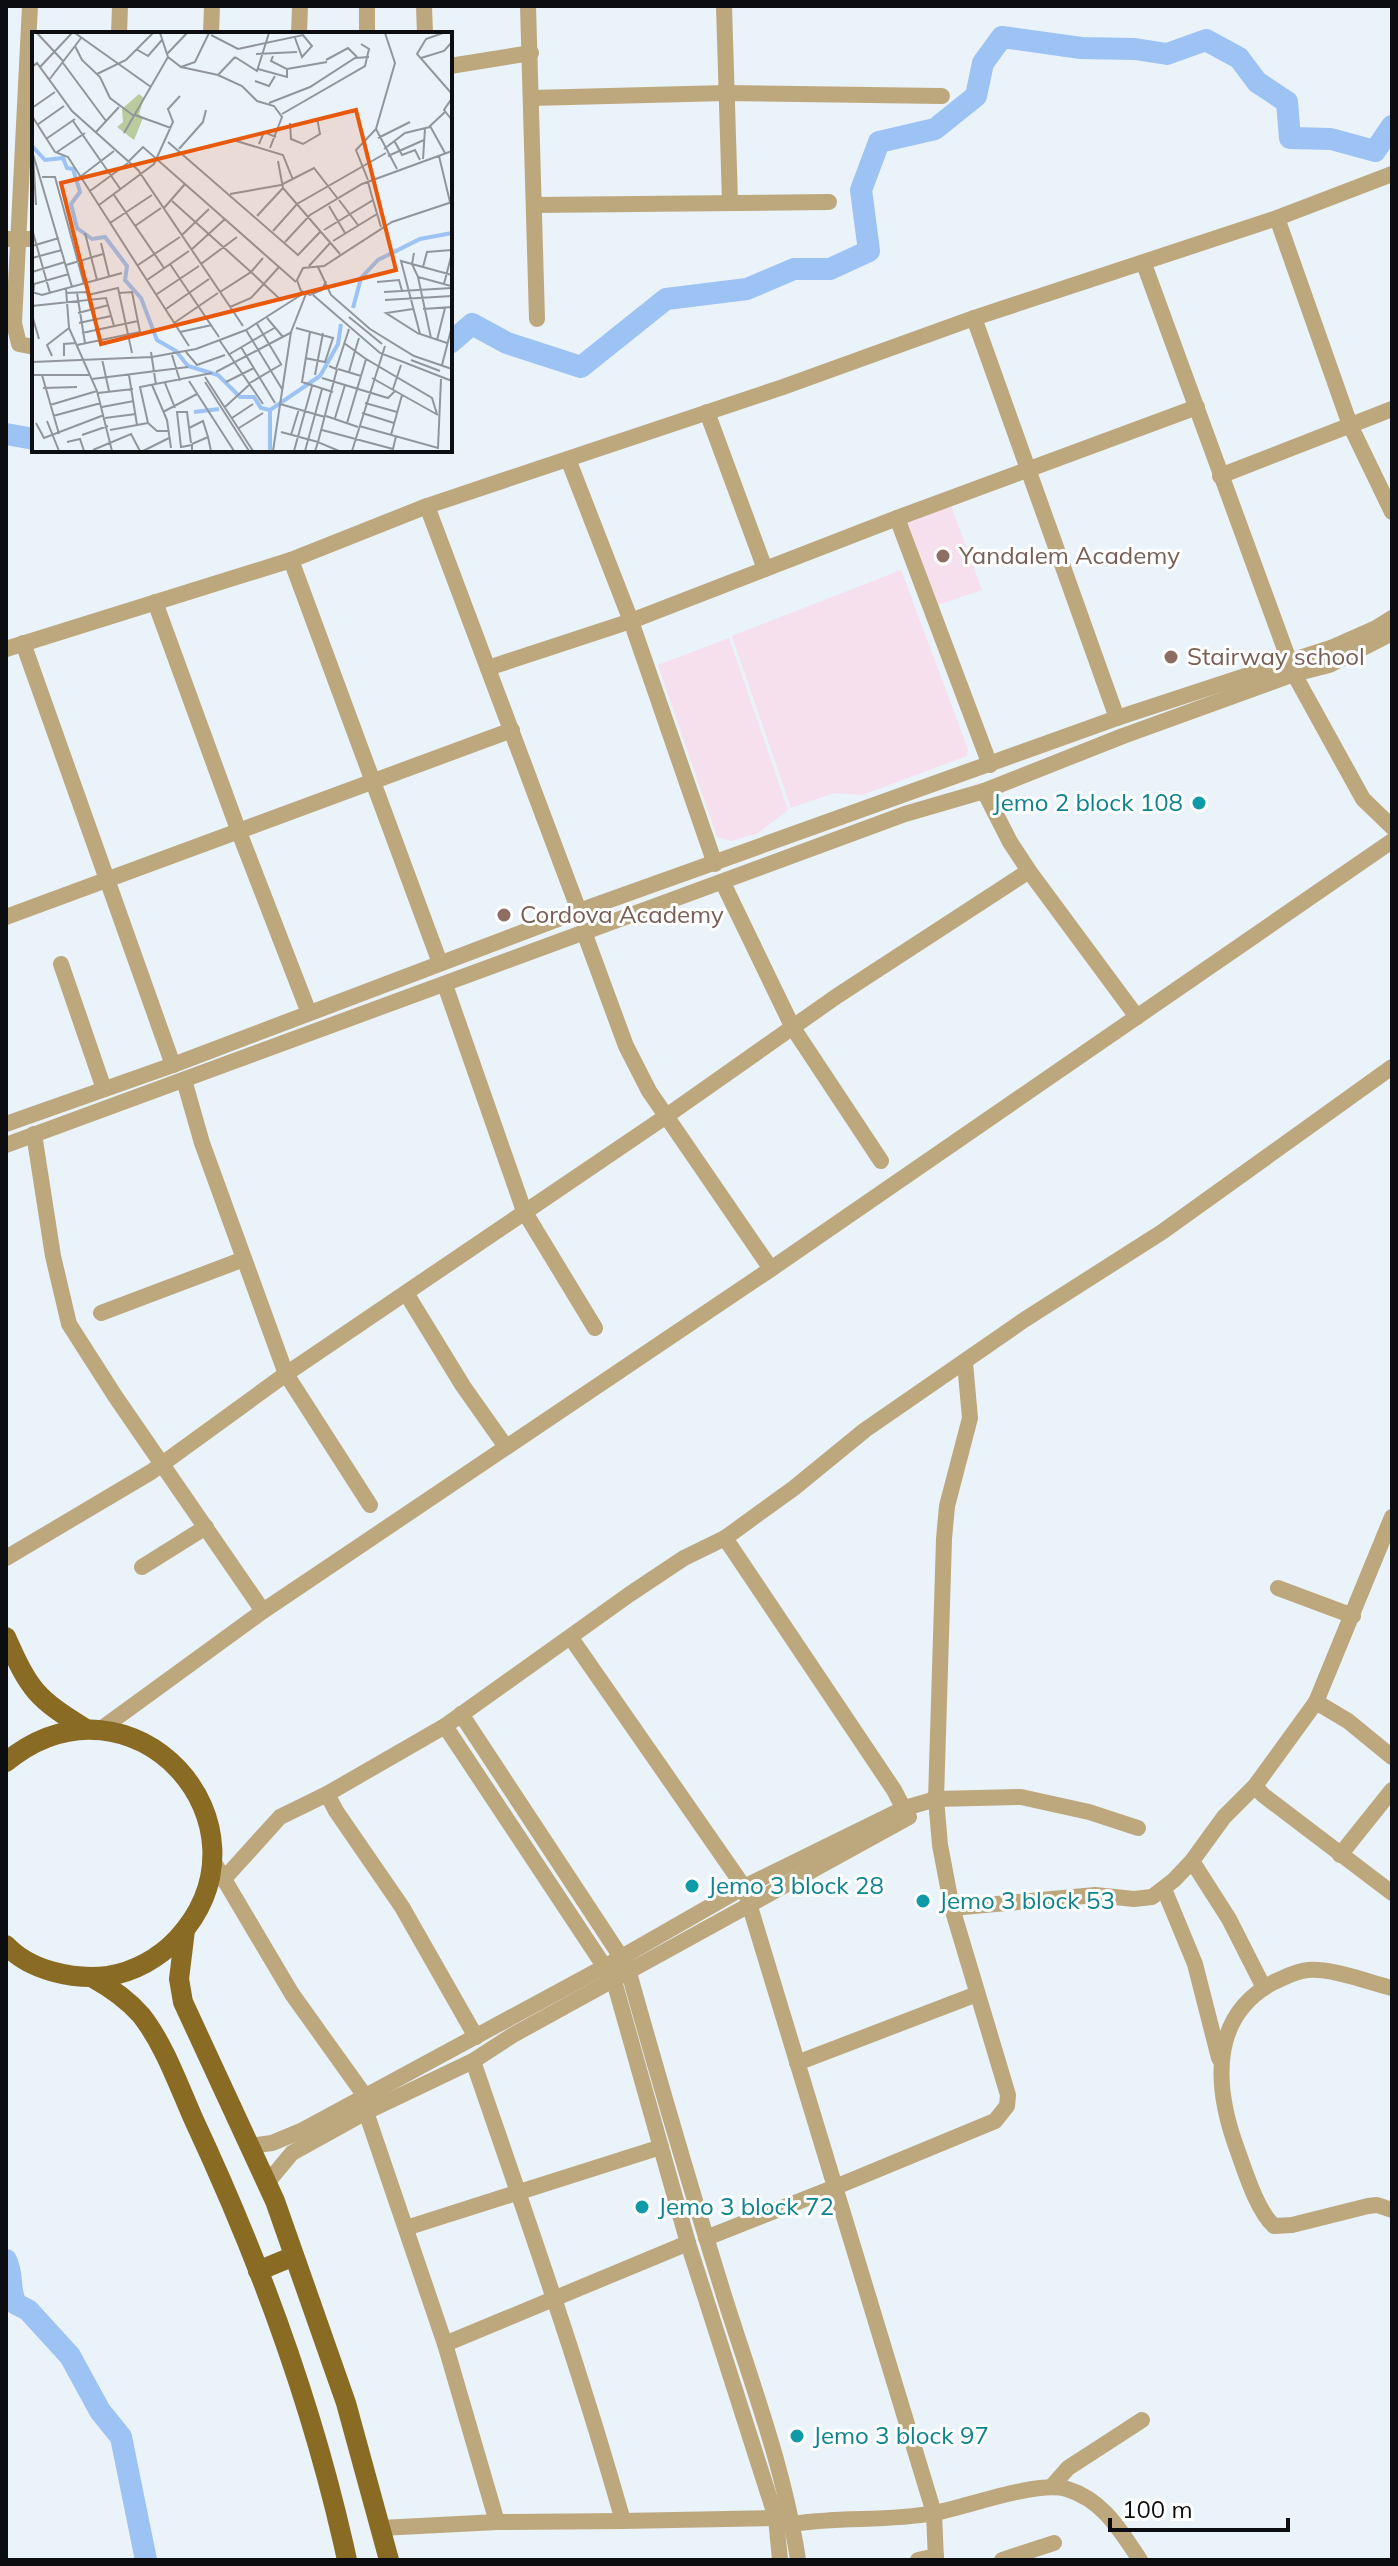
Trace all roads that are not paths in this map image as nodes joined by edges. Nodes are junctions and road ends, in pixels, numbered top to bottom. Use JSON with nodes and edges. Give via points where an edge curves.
{"nodes":[{"id":1,"x":30,"y":6,"type":"edge"},
{"id":2,"x":120,"y":6,"type":"edge"},
{"id":3,"x":212,"y":6,"type":"edge"},
{"id":4,"x":300,"y":6,"type":"edge"},
{"id":5,"x":367,"y":6,"type":"edge"},
{"id":6,"x":424,"y":6,"type":"edge"},
{"id":7,"x":528,"y":6,"type":"edge"},
{"id":8,"x":724,"y":6,"type":"edge"},
{"id":9,"x":119,"y":32,"type":"edge"},
{"id":10,"x":211,"y":32,"type":"edge"},
{"id":11,"x":299,"y":32,"type":"edge"},
{"id":12,"x":367,"y":32,"type":"edge"},
{"id":13,"x":425,"y":32,"type":"edge"},
{"id":14,"x":531,"y":53,"type":"junction"},
{"id":15,"x":452,"y":66,"type":"edge"},
{"id":16,"x":726,"y":93,"type":"junction"},
{"id":17,"x":942,"y":96,"type":"dead end"},
{"id":18,"x":531,"y":98,"type":"junction"},
{"id":19,"x":1392,"y":174,"type":"edge"},
{"id":20,"x":730,"y":202,"type":"junction"},
{"id":21,"x":829,"y":202,"type":"dead end"},
{"id":22,"x":535,"y":205,"type":"junction"},
{"id":23,"x":1277,"y":218,"type":"junction"},
{"id":24,"x":19,"y":239,"type":"edge"},
{"id":25,"x":1144,"y":264,"type":"junction"},
{"id":26,"x":974,"y":318,"type":"junction"},
{"id":27,"x":537,"y":319,"type":"dead end"},
{"id":28,"x":32,"y":347,"type":"edge"},
{"id":29,"x":1197,"y":407,"type":"junction"},
{"id":30,"x":1392,"y":409,"type":"edge"},
{"id":31,"x":707,"y":412,"type":"junction"},
{"id":32,"x":1350,"y":425,"type":"junction"},
{"id":33,"x":568,"y":459,"type":"junction"},
{"id":34,"x":1029,"y":469,"type":"junction"},
{"id":35,"x":1220,"y":476,"type":"junction"},
{"id":36,"x":427,"y":506,"type":"junction"},
{"id":37,"x":1392,"y":512,"type":"edge"},
{"id":38,"x":897,"y":518,"type":"junction"},
{"id":39,"x":291,"y":560,"type":"junction"},
{"id":40,"x":765,"y":569,"type":"junction"},
{"id":41,"x":155,"y":602,"type":"junction"},
{"id":42,"x":1392,"y":618,"type":"edge"},
{"id":43,"x":631,"y":621,"type":"junction"},
{"id":44,"x":1392,"y":633,"type":"edge"},
{"id":45,"x":23,"y":643,"type":"junction"},
{"id":46,"x":6,"y":649,"type":"edge"},
{"id":47,"x":1293,"y":667,"type":"junction"},
{"id":48,"x":488,"y":668,"type":"junction"},
{"id":49,"x":1117,"y":718,"type":"junction"},
{"id":50,"x":512,"y":730,"type":"junction"},
{"id":51,"x":990,"y":765,"type":"junction"},
{"id":52,"x":374,"y":780,"type":"junction"},
{"id":53,"x":984,"y":791,"type":"junction"},
{"id":54,"x":900,"y":797,"type":"junction"},
{"id":55,"x":905,"y":814,"type":"junction"},
{"id":56,"x":1392,"y":827,"type":"edge"},
{"id":57,"x":239,"y":832,"type":"junction"},
{"id":58,"x":1392,"y":841,"type":"edge"},
{"id":59,"x":715,"y":864,"type":"junction"},
{"id":60,"x":1029,"y":871,"type":"junction"},
{"id":61,"x":106,"y":882,"type":"junction"},
{"id":62,"x":723,"y":883,"type":"junction"},
{"id":63,"x":579,"y":911,"type":"junction"},
{"id":64,"x":6,"y":917,"type":"edge"},
{"id":65,"x":584,"y":932,"type":"junction"},
{"id":66,"x":479,"y":948,"type":"junction"},
{"id":67,"x":440,"y":963,"type":"junction"},
{"id":68,"x":61,"y":964,"type":"dead end"},
{"id":69,"x":486,"y":969,"type":"junction"},
{"id":70,"x":445,"y":985,"type":"junction"},
{"id":71,"x":309,"y":1013,"type":"junction"},
{"id":72,"x":1137,"y":1017,"type":"junction"},
{"id":73,"x":793,"y":1028,"type":"junction"},
{"id":74,"x":173,"y":1065,"type":"junction"},
{"id":75,"x":1392,"y":1067,"type":"edge"},
{"id":76,"x":184,"y":1080,"type":"junction"},
{"id":77,"x":104,"y":1089,"type":"junction"},
{"id":78,"x":83,"y":1097,"type":"junction"},
{"id":79,"x":90,"y":1114,"type":"junction"},
{"id":80,"x":665,"y":1117,"type":"junction"},
{"id":81,"x":6,"y":1124,"type":"edge"},
{"id":82,"x":34,"y":1134,"type":"junction"},
{"id":83,"x":6,"y":1145,"type":"edge"},
{"id":84,"x":881,"y":1161,"type":"dead end"},
{"id":85,"x":524,"y":1211,"type":"junction"},
{"id":86,"x":244,"y":1259,"type":"junction"},
{"id":87,"x":771,"y":1269,"type":"junction"},
{"id":88,"x":406,"y":1293,"type":"junction"},
{"id":89,"x":101,"y":1313,"type":"dead end"},
{"id":90,"x":595,"y":1328,"type":"dead end"},
{"id":91,"x":965,"y":1363,"type":"junction"},
{"id":92,"x":286,"y":1374,"type":"junction"},
{"id":93,"x":506,"y":1447,"type":"junction"},
{"id":94,"x":163,"y":1463,"type":"junction"},
{"id":95,"x":370,"y":1505,"type":"dead end"},
{"id":96,"x":1392,"y":1517,"type":"edge"},
{"id":97,"x":206,"y":1527,"type":"junction"},
{"id":98,"x":725,"y":1538,"type":"junction"},
{"id":99,"x":6,"y":1558,"type":"edge"},
{"id":100,"x":142,"y":1567,"type":"dead end"},
{"id":101,"x":1278,"y":1588,"type":"dead end"},
{"id":102,"x":263,"y":1611,"type":"junction"},
{"id":103,"x":1353,"y":1616,"type":"junction"},
{"id":104,"x":6,"y":1637,"type":"edge"},
{"id":105,"x":571,"y":1638,"type":"junction"},
{"id":106,"x":1316,"y":1702,"type":"junction"},
{"id":107,"x":461,"y":1714,"type":"junction"},
{"id":108,"x":445,"y":1726,"type":"junction"},
{"id":109,"x":94,"y":1729,"type":"junction"},
{"id":110,"x":1392,"y":1757,"type":"edge"},
{"id":111,"x":6,"y":1762,"type":"edge"},
{"id":112,"x":1255,"y":1786,"type":"junction"},
{"id":113,"x":1392,"y":1790,"type":"edge"},
{"id":114,"x":327,"y":1794,"type":"junction"},
{"id":115,"x":940,"y":1801,"type":"junction"},
{"id":116,"x":907,"y":1812,"type":"junction"},
{"id":117,"x":1138,"y":1828,"type":"dead end"},
{"id":118,"x":1340,"y":1855,"type":"junction"},
{"id":119,"x":212,"y":1859,"type":"junction"},
{"id":120,"x":1192,"y":1861,"type":"junction"},
{"id":121,"x":223,"y":1880,"type":"junction"},
{"id":122,"x":744,"y":1887,"type":"junction"},
{"id":123,"x":1164,"y":1889,"type":"junction"},
{"id":124,"x":1392,"y":1893,"type":"edge"},
{"id":125,"x":750,"y":1906,"type":"junction"},
{"id":126,"x":952,"y":1908,"type":"junction"},
{"id":127,"x":185,"y":1930,"type":"junction"},
{"id":128,"x":6,"y":1945,"type":"edge"},
{"id":129,"x":621,"y":1957,"type":"junction"},
{"id":130,"x":6,"y":1966,"type":"edge"},
{"id":131,"x":51,"y":1972,"type":"junction"},
{"id":132,"x":616,"y":1974,"type":"junction"},
{"id":133,"x":93,"y":1978,"type":"junction"},
{"id":134,"x":1264,"y":1988,"type":"junction"},
{"id":135,"x":1392,"y":1988,"type":"edge"},
{"id":136,"x":977,"y":1994,"type":"junction"},
{"id":137,"x":509,"y":2028,"type":"junction"},
{"id":138,"x":476,"y":2037,"type":"junction"},
{"id":139,"x":473,"y":2061,"type":"junction"},
{"id":140,"x":797,"y":2063,"type":"junction"},
{"id":141,"x":1220,"y":2064,"type":"junction"},
{"id":142,"x":406,"y":2083,"type":"junction"},
{"id":143,"x":365,"y":2104,"type":"junction"},
{"id":144,"x":249,"y":2146,"type":"junction"},
{"id":145,"x":661,"y":2147,"type":"junction"},
{"id":146,"x":267,"y":2183,"type":"junction"},
{"id":147,"x":833,"y":2188,"type":"junction"},
{"id":148,"x":520,"y":2192,"type":"junction"},
{"id":149,"x":685,"y":2200,"type":"junction"},
{"id":150,"x":1392,"y":2210,"type":"edge"},
{"id":151,"x":406,"y":2228,"type":"junction"},
{"id":152,"x":706,"y":2238,"type":"junction"},
{"id":153,"x":688,"y":2243,"type":"junction"},
{"id":154,"x":294,"y":2256,"type":"junction"},
{"id":155,"x":258,"y":2271,"type":"junction"},
{"id":156,"x":554,"y":2300,"type":"junction"},
{"id":157,"x":445,"y":2344,"type":"junction"},
{"id":158,"x":1142,"y":2420,"type":"dead end"},
{"id":159,"x":779,"y":2464,"type":"junction"},
{"id":160,"x":761,"y":2472,"type":"junction"},
{"id":161,"x":1053,"y":2485,"type":"junction"},
{"id":162,"x":934,"y":2513,"type":"junction"},
{"id":163,"x":776,"y":2518,"type":"junction"},
{"id":164,"x":623,"y":2521,"type":"junction"},
{"id":165,"x":497,"y":2522,"type":"junction"},
{"id":166,"x":793,"y":2524,"type":"junction"},
{"id":167,"x":381,"y":2528,"type":"junction"},
{"id":168,"x":1054,"y":2543,"type":"dead end"},
{"id":169,"x":936,"y":2558,"type":"edge"},
{"id":170,"x":347,"y":2560,"type":"edge"},
{"id":171,"x":389,"y":2560,"type":"edge"},
{"id":172,"x":780,"y":2560,"type":"edge"},
{"id":173,"x":798,"y":2560,"type":"edge"},
{"id":174,"x":918,"y":2560,"type":"edge"},
{"id":175,"x":1002,"y":2560,"type":"edge"},
{"id":176,"x":1140,"y":2560,"type":"edge"}],
"edges":[{"from":1,"to":24,"type":"street"},
{"from":2,"to":9,"type":"street"},
{"from":3,"to":10,"type":"street"},
{"from":4,"to":11,"type":"street"},
{"from":5,"to":12,"type":"street"},
{"from":6,"to":13,"type":"street"},
{"from":7,"to":14,"type":"street"},
{"from":8,"to":16,"type":"street"},
{"from":14,"to":15,"type":"street"},
{"from":14,"to":18,"type":"street"},
{"from":16,"to":17,"type":"street"},
{"from":16,"to":18,"type":"street"},
{"from":16,"to":20,"type":"street"},
{"from":18,"to":22,"type":"street"},
{"from":19,"to":23,"type":"street"},
{"from":20,"to":21,"type":"street"},
{"from":20,"to":22,"type":"street"},
{"from":22,"to":27,"type":"street"},
{"from":23,"to":25,"type":"street"},
{"from":23,"to":32,"type":"street"},
{"from":24,"to":28,"type":"street","via":[[15,335],[19,344]]},
{"from":25,"to":26,"type":"street"},
{"from":25,"to":29,"type":"street"},
{"from":26,"to":31,"type":"street"},
{"from":26,"to":34,"type":"street"},
{"from":29,"to":34,"type":"street"},
{"from":29,"to":35,"type":"street"},
{"from":30,"to":32,"type":"street"},
{"from":31,"to":33,"type":"street"},
{"from":31,"to":40,"type":"street"},
{"from":32,"to":35,"type":"street"},
{"from":32,"to":37,"type":"street"},
{"from":33,"to":36,"type":"street"},
{"from":33,"to":43,"type":"street"},
{"from":34,"to":38,"type":"street"},
{"from":34,"to":49,"type":"street"},
{"from":35,"to":47,"type":"street"},
{"from":36,"to":39,"type":"street"},
{"from":36,"to":48,"type":"street"},
{"from":38,"to":40,"type":"street"},
{"from":38,"to":51,"type":"street"},
{"from":39,"to":41,"type":"street"},
{"from":39,"to":52,"type":"street"},
{"from":40,"to":43,"type":"street"},
{"from":41,"to":45,"type":"street"},
{"from":41,"to":57,"type":"street"},
{"from":42,"to":47,"type":"street"},
{"from":43,"to":48,"type":"street"},
{"from":43,"to":59,"type":"street"},
{"from":44,"to":47,"type":"street","via":[[1341,660]]},
{"from":45,"to":46,"type":"street"},
{"from":45,"to":61,"type":"street"},
{"from":47,"to":49,"type":"street"},
{"from":47,"to":53,"type":"street"},
{"from":47,"to":56,"type":"street","via":[[1363,799]]},
{"from":48,"to":50,"type":"street"},
{"from":49,"to":51,"type":"street"},
{"from":50,"to":52,"type":"street"},
{"from":50,"to":63,"type":"street"},
{"from":51,"to":54,"type":"street"},
{"from":52,"to":57,"type":"street"},
{"from":52,"to":67,"type":"street"},
{"from":53,"to":55,"type":"street"},
{"from":53,"to":60,"type":"street"},
{"from":54,"to":55,"type":"street"},
{"from":54,"to":59,"type":"street"},
{"from":55,"to":62,"type":"street"},
{"from":57,"to":61,"type":"street"},
{"from":57,"to":71,"type":"street"},
{"from":58,"to":72,"type":"street"},
{"from":59,"to":63,"type":"street"},
{"from":60,"to":72,"type":"street"},
{"from":60,"to":73,"type":"street"},
{"from":61,"to":64,"type":"street"},
{"from":61,"to":74,"type":"street"},
{"from":62,"to":65,"type":"street"},
{"from":62,"to":73,"type":"street"},
{"from":63,"to":66,"type":"street"},
{"from":65,"to":69,"type":"street"},
{"from":65,"to":80,"type":"street","via":[[626,1046]]},
{"from":66,"to":67,"type":"street"},
{"from":66,"to":69,"type":"street"},
{"from":67,"to":71,"type":"street"},
{"from":68,"to":77,"type":"street"},
{"from":69,"to":70,"type":"street"},
{"from":70,"to":76,"type":"street"},
{"from":70,"to":85,"type":"street"},
{"from":71,"to":74,"type":"street"},
{"from":72,"to":87,"type":"street"},
{"from":73,"to":80,"type":"street"},
{"from":73,"to":84,"type":"street"},
{"from":74,"to":77,"type":"street"},
{"from":75,"to":91,"type":"street","via":[[1162,1232]]},
{"from":76,"to":79,"type":"street"},
{"from":76,"to":86,"type":"street"},
{"from":77,"to":78,"type":"street"},
{"from":78,"to":79,"type":"street"},
{"from":78,"to":81,"type":"street"},
{"from":79,"to":82,"type":"street"},
{"from":80,"to":85,"type":"street"},
{"from":80,"to":87,"type":"street"},
{"from":82,"to":83,"type":"street"},
{"from":82,"to":94,"type":"street","via":[[69,1324]]},
{"from":85,"to":88,"type":"street"},
{"from":85,"to":90,"type":"street"},
{"from":86,"to":89,"type":"street"},
{"from":86,"to":92,"type":"street"},
{"from":87,"to":93,"type":"street"},
{"from":88,"to":92,"type":"street"},
{"from":88,"to":93,"type":"street"},
{"from":91,"to":98,"type":"street","via":[[852,1439]]},
{"from":91,"to":115,"type":"street","via":[[970,1418],[944,1539]]},
{"from":92,"to":94,"type":"street"},
{"from":92,"to":95,"type":"street"},
{"from":93,"to":102,"type":"street"},
{"from":94,"to":97,"type":"street"},
{"from":94,"to":99,"type":"street"},
{"from":96,"to":103,"type":"street"},
{"from":97,"to":100,"type":"street"},
{"from":97,"to":102,"type":"street"},
{"from":98,"to":105,"type":"street","via":[[684,1558]]},
{"from":98,"to":116,"type":"street"},
{"from":101,"to":103,"type":"street"},
{"from":102,"to":109,"type":"street"},
{"from":103,"to":106,"type":"street"},
{"from":104,"to":109,"type":"main road","via":[[22,1675],[40,1698]]},
{"from":105,"to":107,"type":"street"},
{"from":105,"to":122,"type":"street"},
{"from":106,"to":110,"type":"street"},
{"from":106,"to":112,"type":"street"},
{"from":107,"to":108,"type":"street"},
{"from":107,"to":129,"type":"street"},
{"from":108,"to":114,"type":"street"},
{"from":108,"to":132,"type":"street"},
{"from":109,"to":111,"type":"main road","via":[[54,1734]]},
{"from":109,"to":119,"type":"main road","via":[[145,1743],[182,1772],[205,1813]]},
{"from":112,"to":118,"type":"street"},
{"from":112,"to":120,"type":"street"},
{"from":113,"to":118,"type":"street"},
{"from":114,"to":121,"type":"street","via":[[280,1817]]},
{"from":114,"to":138,"type":"street","via":[[402,1907]]},
{"from":115,"to":116,"type":"street"},
{"from":115,"to":117,"type":"street","via":[[1021,1797]]},
{"from":115,"to":126,"type":"street","via":[[940,1845]]},
{"from":116,"to":122,"type":"street"},
{"from":116,"to":125,"type":"street"},
{"from":118,"to":124,"type":"street"},
{"from":119,"to":121,"type":"street"},
{"from":119,"to":127,"type":"main road","via":[[203,1897]]},
{"from":120,"to":123,"type":"street"},
{"from":120,"to":134,"type":"street"},
{"from":121,"to":143,"type":"street"},
{"from":122,"to":125,"type":"street"},
{"from":122,"to":129,"type":"street"},
{"from":123,"to":126,"type":"street","via":[[1134,1899],[1095,1895]]},
{"from":123,"to":141,"type":"street","via":[[1195,1964]]},
{"from":125,"to":132,"type":"street"},
{"from":125,"to":140,"type":"street"},
{"from":126,"to":136,"type":"street"},
{"from":127,"to":133,"type":"main road","via":[[135,1969]]},
{"from":127,"to":144,"type":"main road","via":[[179,1989]]},
{"from":128,"to":131,"type":"main road"},
{"from":129,"to":132,"type":"street"},
{"from":130,"to":131,"type":"main road"},
{"from":131,"to":133,"type":"main road"},
{"from":132,"to":137,"type":"street"},
{"from":132,"to":145,"type":"street"},
{"from":132,"to":149,"type":"street"},
{"from":133,"to":155,"type":"main road","via":[[120,1994],[153,2033],[209,2150]]},
{"from":134,"to":135,"type":"street","via":[[1308,1970]]},
{"from":134,"to":141,"type":"street","via":[[1238,2014],[1226,2035]]},
{"from":136,"to":140,"type":"street"},
{"from":136,"to":147,"type":"street","via":[[1008,2095],[1001,2115]]},
{"from":137,"to":138,"type":"street"},
{"from":137,"to":139,"type":"street"},
{"from":138,"to":142,"type":"street"},
{"from":139,"to":142,"type":"street"},
{"from":139,"to":148,"type":"street"},
{"from":140,"to":147,"type":"street"},
{"from":141,"to":150,"type":"street","via":[[1233,2138],[1274,2226],[1368,2206]]},
{"from":142,"to":143,"type":"street"},
{"from":143,"to":144,"type":"street","via":[[287,2138]]},
{"from":143,"to":146,"type":"street","via":[[292,2153]]},
{"from":143,"to":151,"type":"street"},
{"from":144,"to":146,"type":"main road"},
{"from":145,"to":148,"type":"street"},
{"from":145,"to":149,"type":"street"},
{"from":146,"to":154,"type":"main road"},
{"from":147,"to":152,"type":"street"},
{"from":147,"to":162,"type":"street"},
{"from":148,"to":151,"type":"street"},
{"from":148,"to":156,"type":"street"},
{"from":149,"to":152,"type":"street"},
{"from":149,"to":153,"type":"street"},
{"from":151,"to":157,"type":"street"},
{"from":152,"to":159,"type":"street"},
{"from":153,"to":156,"type":"street"},
{"from":153,"to":160,"type":"street"},
{"from":154,"to":155,"type":"main road"},
{"from":154,"to":167,"type":"main road","via":[[346,2403]]},
{"from":155,"to":170,"type":"main road","via":[[333,2491]]},
{"from":156,"to":157,"type":"street"},
{"from":156,"to":164,"type":"street"},
{"from":157,"to":165,"type":"street"},
{"from":158,"to":161,"type":"street","via":[[1068,2468]]},
{"from":159,"to":160,"type":"street"},
{"from":159,"to":166,"type":"street"},
{"from":160,"to":163,"type":"street"},
{"from":161,"to":162,"type":"street"},
{"from":161,"to":176,"type":"street","via":[[1091,2499],[1106,2511]]},
{"from":162,"to":166,"type":"street"},
{"from":162,"to":169,"type":"street"},
{"from":163,"to":164,"type":"street"},
{"from":163,"to":172,"type":"street"},
{"from":164,"to":165,"type":"street"},
{"from":165,"to":167,"type":"street"},
{"from":166,"to":173,"type":"street"},
{"from":167,"to":171,"type":"main road"},
{"from":168,"to":175,"type":"street"},
{"from":169,"to":174,"type":"street"}]}
